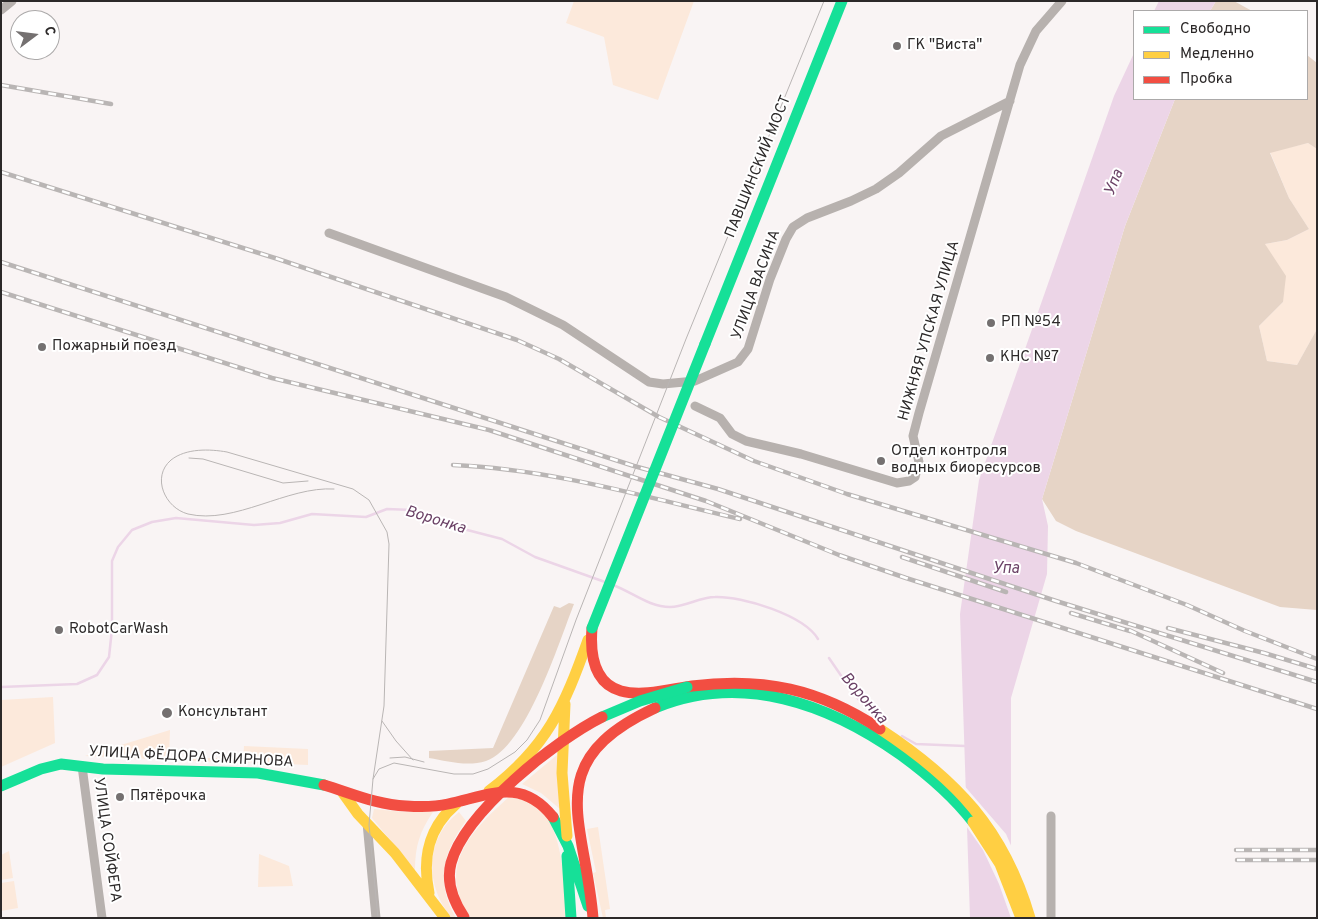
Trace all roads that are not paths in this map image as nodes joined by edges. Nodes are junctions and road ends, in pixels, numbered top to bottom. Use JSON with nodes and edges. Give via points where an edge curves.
{"nodes":[{"id":1,"x":12,"y":1,"type":"edge"},
{"id":2,"x":842,"y":1,"type":"edge"},
{"id":3,"x":1062,"y":1,"type":"edge"},
{"id":4,"x":1,"y":10,"type":"edge"},
{"id":5,"x":1010,"y":101,"type":"junction"},
{"id":6,"x":329,"y":233,"type":"dead end"},
{"id":7,"x":695,"y":406,"type":"dead end"},
{"id":8,"x":592,"y":628,"type":"junction"},
{"id":9,"x":687,"y":687,"type":"junction"},
{"id":10,"x":565,"y":704,"type":"junction"},
{"id":11,"x":82,"y":766,"type":"junction"},
{"id":12,"x":1,"y":786,"type":"edge"},
{"id":13,"x":488,"y":792,"type":"junction"},
{"id":14,"x":343,"y":793,"type":"junction"},
{"id":15,"x":368,"y":801,"type":"junction"},
{"id":16,"x":461,"y":801,"type":"junction"},
{"id":17,"x":1051,"y":816,"type":"dead end"},
{"id":18,"x":366,"y":822,"type":"junction"},
{"id":19,"x":568,"y":849,"type":"junction"},
{"id":20,"x":430,"y":896,"type":"junction"},
{"id":21,"x":464,"y":917,"type":"edge"},
{"id":22,"x":102,"y":918,"type":"edge"},
{"id":23,"x":376,"y":918,"type":"edge"},
{"id":24,"x":445,"y":918,"type":"edge"},
{"id":25,"x":571,"y":918,"type":"edge"},
{"id":26,"x":593,"y":918,"type":"edge"},
{"id":27,"x":1021,"y":918,"type":"edge"},
{"id":28,"x":1030,"y":918,"type":"edge"},
{"id":29,"x":1051,"y":918,"type":"edge"}],
"edges":[{"from":1,"to":4,"type":"street"},
{"from":2,"to":8,"type":"main road","name":"ПАВШИНСКИЙ МОСТ","bridge":true},
{"from":3,"to":5,"type":"street","name":"НИЖНЯЯ УПСКАЯ УЛИЦА","via":[[1029,43]]},
{"from":5,"to":6,"type":"street","name":"УЛИЦА ВАСИНА","via":[[941,136],[876,189],[793,227],[770,279],[748,350],[738,362],[695,381],[649,382],[563,325],[506,297]]},
{"from":5,"to":7,"type":"street","name":"НИЖНЯЯ УПСКАЯ УЛИЦА","via":[[913,436],[919,462],[915,477],[898,483],[746,441],[732,434],[720,418]]},
{"from":8,"to":9,"type":"main road","bridge":true,"via":[[595,669],[601,678],[620,691]]},
{"from":8,"to":10,"type":"main road","name":"ПАВШИНСКИЙ МОСТ"},
{"from":9,"to":21,"type":"main road","bridge":true,"via":[[629,704],[574,733],[533,765],[468,828],[456,849],[450,870],[453,896]]},
{"from":9,"to":28,"type":"main road","via":[[734,682],[784,686],[824,698],[872,723],[936,769],[978,811],[1008,858]]},
{"from":10,"to":13,"type":"main road","via":[[531,756]]},
{"from":10,"to":19,"type":"main road","via":[[562,773]]},
{"from":11,"to":12,"type":"main road","name":"УЛИЦА ФЁДОРА СМИРНОВА","via":[[48,766]]},
{"from":11,"to":14,"type":"main road","name":"УЛИЦА ФЁДОРА СМИРНОВА","via":[[278,775],[308,780]]},
{"from":11,"to":22,"type":"street","name":"УЛИЦА СОЙФЕРА"},
{"from":13,"to":16,"type":"main road"},
{"from":13,"to":19,"type":"main road","via":[[521,793],[544,805]]},
{"from":14,"to":15,"type":"main road","name":"УЛИЦА ФЁДОРА СМИРНОВА"},
{"from":14,"to":18,"type":"main road"},
{"from":15,"to":16,"type":"main road","name":"УЛИЦА ФЁДОРА СМИРНОВА","via":[[438,806]]},
{"from":15,"to":18,"type":"main road"},
{"from":16,"to":20,"type":"main road","via":[[442,816],[430,838],[425,868]]},
{"from":17,"to":29,"type":"street"},
{"from":18,"to":20,"type":"main road"},
{"from":18,"to":23,"type":"street"},
{"from":19,"to":25,"type":"main road","via":[[566,864]]},
{"from":19,"to":26,"type":"main road"},
{"from":20,"to":24,"type":"main road"},
{"from":26,"to":27,"type":"main road","via":[[593,897],[580,828],[579,787],[585,762],[598,745],[651,708],[709,693],[747,692],[809,703],[847,720],[931,776],[959,803],[991,846],[1008,880]]}]}
